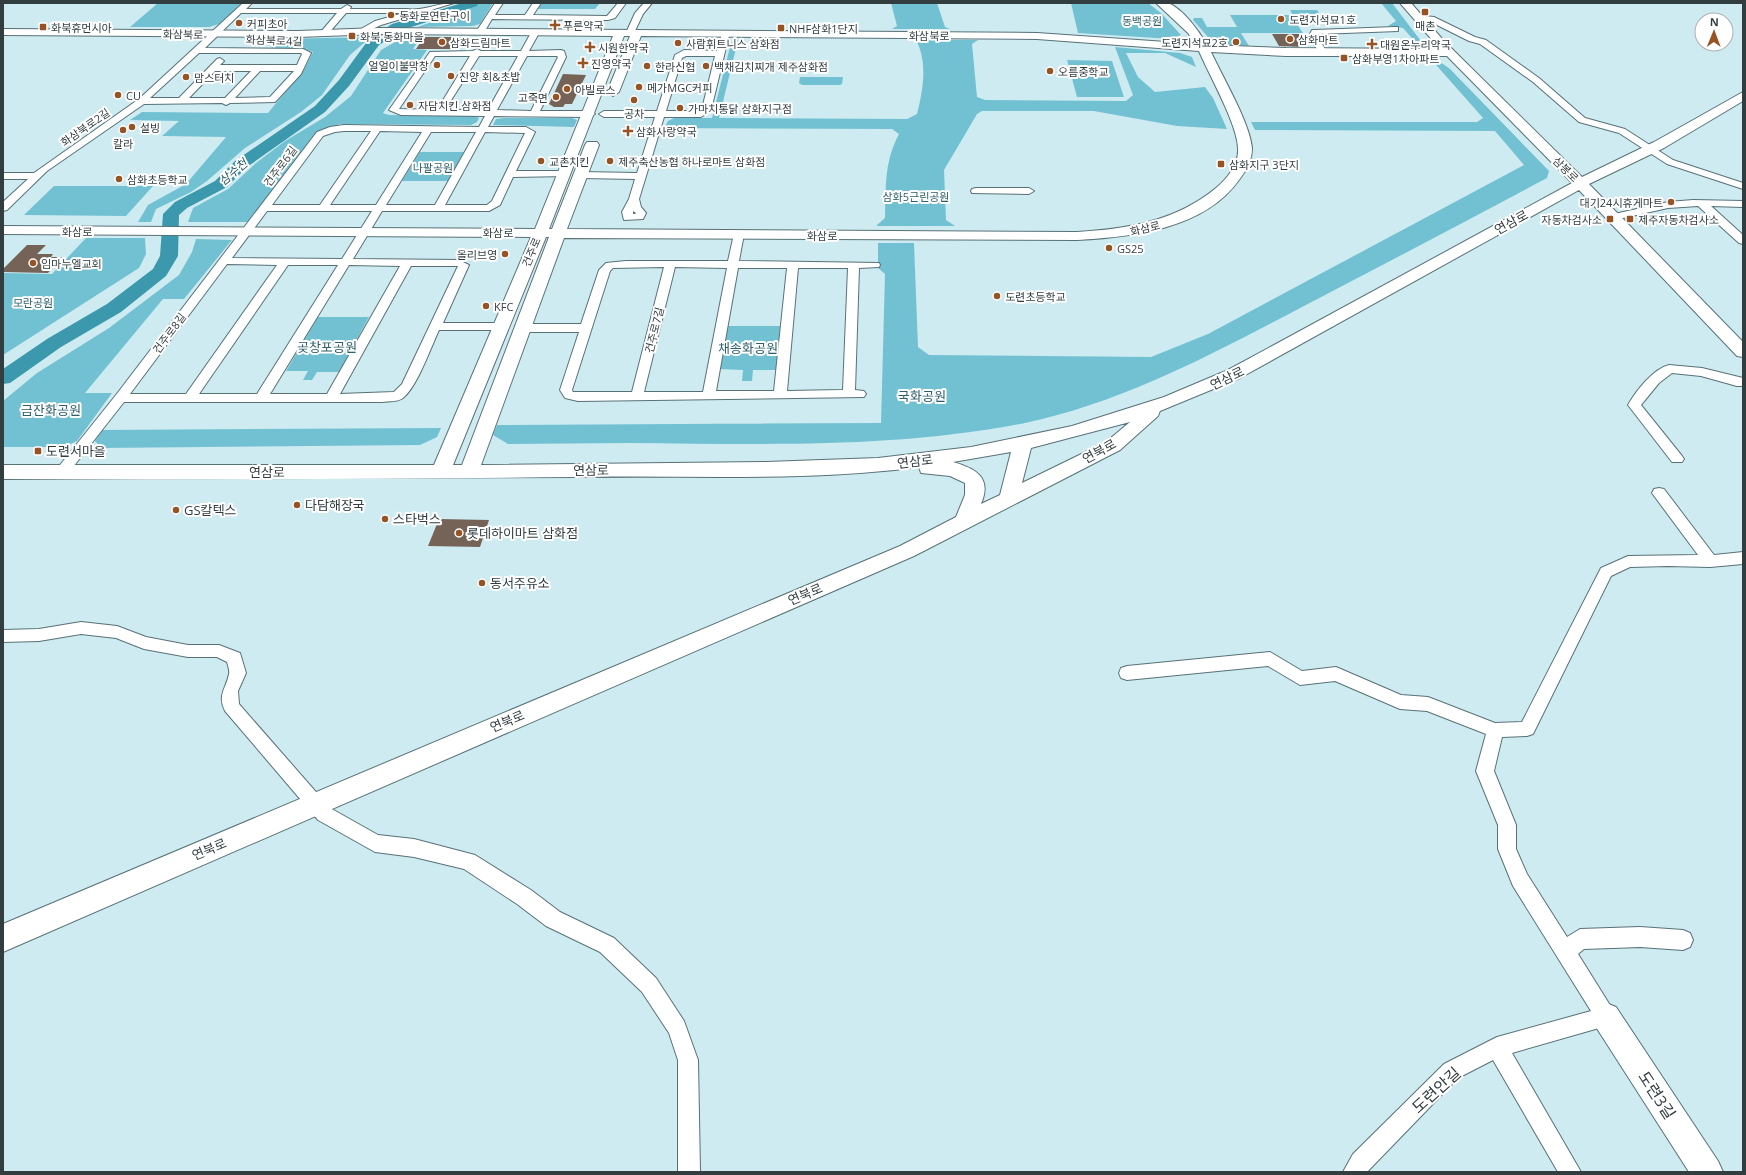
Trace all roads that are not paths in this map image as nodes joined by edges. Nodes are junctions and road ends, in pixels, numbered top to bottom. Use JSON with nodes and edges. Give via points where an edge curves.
{"nodes":[{"id":1,"x":248,"y":3,"type":"edge"},
{"id":2,"x":350,"y":3,"type":"edge"},
{"id":3,"x":450,"y":3,"type":"edge"},
{"id":4,"x":499,"y":3,"type":"edge"},
{"id":5,"x":537,"y":3,"type":"edge"},
{"id":6,"x":622,"y":3,"type":"edge"},
{"id":7,"x":648,"y":3,"type":"edge"},
{"id":8,"x":1161,"y":3,"type":"edge"},
{"id":9,"x":1405,"y":3,"type":"edge"},
{"id":10,"x":240,"y":11,"type":"junction"},
{"id":11,"x":343,"y":11,"type":"junction"},
{"id":12,"x":413,"y":13,"type":"junction"},
{"id":13,"x":491,"y":17,"type":"junction"},
{"id":14,"x":528,"y":17,"type":"junction"},
{"id":15,"x":1416,"y":17,"type":"junction"},
{"id":16,"x":1395,"y":29,"type":"dead end"},
{"id":17,"x":364,"y":31,"type":"junction"},
{"id":18,"x":3,"y":32,"type":"edge"},
{"id":19,"x":480,"y":32,"type":"junction"},
{"id":20,"x":535,"y":32,"type":"junction"},
{"id":21,"x":629,"y":33,"type":"junction"},
{"id":22,"x":216,"y":34,"type":"junction"},
{"id":23,"x":324,"y":34,"type":"junction"},
{"id":24,"x":725,"y":35,"type":"junction"},
{"id":25,"x":1203,"y":48,"type":"junction"},
{"id":26,"x":198,"y":50,"type":"junction"},
{"id":27,"x":230,"y":51,"type":"junction"},
{"id":28,"x":477,"y":52,"type":"junction"},
{"id":29,"x":1323,"y":52,"type":"junction"},
{"id":30,"x":1450,"y":52,"type":"junction"},
{"id":31,"x":524,"y":53,"type":"junction"},
{"id":32,"x":720,"y":54,"type":"junction"},
{"id":33,"x":611,"y":57,"type":"junction"},
{"id":34,"x":213,"y":68,"type":"junction"},
{"id":35,"x":258,"y":68,"type":"junction"},
{"id":36,"x":300,"y":68,"type":"junction"},
{"id":37,"x":622,"y":71,"type":"junction"},
{"id":38,"x":1743,"y":96,"type":"edge"},
{"id":39,"x":142,"y":102,"type":"junction"},
{"id":40,"x":180,"y":102,"type":"junction"},
{"id":41,"x":226,"y":102,"type":"junction"},
{"id":42,"x":439,"y":112,"type":"junction"},
{"id":43,"x":490,"y":113,"type":"junction"},
{"id":44,"x":534,"y":113,"type":"junction"},
{"id":45,"x":660,"y":114,"type":"junction"},
{"id":46,"x":597,"y":122,"type":"junction"},
{"id":47,"x":378,"y":128,"type":"junction"},
{"id":48,"x":429,"y":128,"type":"junction"},
{"id":49,"x":482,"y":129,"type":"junction"},
{"id":50,"x":1649,"y":148,"type":"junction"},
{"id":51,"x":510,"y":174,"type":"junction"},
{"id":52,"x":565,"y":174,"type":"junction"},
{"id":53,"x":581,"y":175,"type":"junction"},
{"id":54,"x":3,"y":176,"type":"edge"},
{"id":55,"x":36,"y":176,"type":"junction"},
{"id":56,"x":641,"y":176,"type":"junction"},
{"id":57,"x":1581,"y":184,"type":"junction"},
{"id":58,"x":1743,"y":186,"type":"edge"},
{"id":59,"x":976,"y":191,"type":"dead end"},
{"id":60,"x":1029,"y":191,"type":"dead end"},
{"id":61,"x":634,"y":199,"type":"dead end"},
{"id":62,"x":1702,"y":204,"type":"junction"},
{"id":63,"x":1743,"y":204,"type":"edge"},
{"id":64,"x":3,"y":208,"type":"edge"},
{"id":65,"x":263,"y":208,"type":"junction"},
{"id":66,"x":323,"y":208,"type":"junction"},
{"id":67,"x":379,"y":209,"type":"junction"},
{"id":68,"x":438,"y":209,"type":"junction"},
{"id":69,"x":1614,"y":217,"type":"junction"},
{"id":70,"x":3,"y":230,"type":"edge"},
{"id":71,"x":246,"y":231,"type":"junction"},
{"id":72,"x":366,"y":231,"type":"junction"},
{"id":73,"x":539,"y":233,"type":"junction"},
{"id":74,"x":558,"y":233,"type":"junction"},
{"id":75,"x":739,"y":234,"type":"junction"},
{"id":76,"x":1743,"y":241,"type":"edge"},
{"id":77,"x":222,"y":261,"type":"junction"},
{"id":78,"x":284,"y":262,"type":"junction"},
{"id":79,"x":346,"y":262,"type":"junction"},
{"id":80,"x":407,"y":263,"type":"junction"},
{"id":81,"x":670,"y":264,"type":"junction"},
{"id":82,"x":732,"y":265,"type":"junction"},
{"id":83,"x":794,"y":265,"type":"junction"},
{"id":84,"x":854,"y":265,"type":"junction"},
{"id":85,"x":875,"y":265,"type":"dead end"},
{"id":86,"x":436,"y":326,"type":"junction"},
{"id":87,"x":500,"y":327,"type":"junction"},
{"id":88,"x":522,"y":328,"type":"junction"},
{"id":89,"x":586,"y":328,"type":"junction"},
{"id":90,"x":1740,"y":347,"type":"edge"},
{"id":91,"x":1743,"y":382,"type":"edge"},
{"id":92,"x":709,"y":395,"type":"junction"},
{"id":93,"x":780,"y":395,"type":"junction"},
{"id":94,"x":637,"y":397,"type":"junction"},
{"id":95,"x":120,"y":398,"type":"junction"},
{"id":96,"x":190,"y":398,"type":"junction"},
{"id":97,"x":261,"y":398,"type":"junction"},
{"id":98,"x":331,"y":398,"type":"junction"},
{"id":99,"x":1162,"y":404,"type":"junction"},
{"id":100,"x":1022,"y":444,"type":"junction"},
{"id":101,"x":1677,"y":459,"type":"dead end"},
{"id":102,"x":881,"y":465,"type":"junction"},
{"id":103,"x":441,"y":471,"type":"junction"},
{"id":104,"x":3,"y":472,"type":"edge"},
{"id":105,"x":469,"y":472,"type":"junction"},
{"id":106,"x":61,"y":473,"type":"junction"},
{"id":107,"x":1659,"y":493,"type":"dead end"},
{"id":108,"x":1008,"y":499,"type":"junction"},
{"id":109,"x":964,"y":521,"type":"junction"},
{"id":110,"x":1743,"y":558,"type":"edge"},
{"id":111,"x":1710,"y":561,"type":"junction"},
{"id":112,"x":3,"y":636,"type":"edge"},
{"id":113,"x":1127,"y":673,"type":"dead end"},
{"id":114,"x":1495,"y":730,"type":"junction"},
{"id":115,"x":315,"y":803,"type":"junction"},
{"id":116,"x":3,"y":938,"type":"edge"},
{"id":117,"x":1683,"y":940,"type":"dead end"},
{"id":118,"x":1565,"y":952,"type":"junction"},
{"id":119,"x":1606,"y":1017,"type":"junction"},
{"id":120,"x":1497,"y":1047,"type":"junction"},
{"id":121,"x":689,"y":1172,"type":"edge"},
{"id":122,"x":1354,"y":1172,"type":"edge"},
{"id":123,"x":1570,"y":1172,"type":"edge"},
{"id":124,"x":1707,"y":1172,"type":"edge"}],
"edges":[{"from":1,"to":10,"type":"street","name":"화삼북로2길"},
{"from":2,"to":11,"type":"street"},
{"from":3,"to":12,"type":"street"},
{"from":4,"to":13,"type":"street"},
{"from":5,"to":14,"type":"street"},
{"from":6,"to":14,"type":"street","via":[[608,18]]},
{"from":7,"to":21,"type":"street","name":"건주로","via":[[639,13]]},
{"from":8,"to":25,"type":"street","name":"화삼로","via":[[1193,31]]},
{"from":9,"to":15,"type":"street","name":"삼봉로"},
{"from":10,"to":11,"type":"street"},
{"from":10,"to":22,"type":"street","name":"화삼북로2길"},
{"from":11,"to":12,"type":"street"},
{"from":11,"to":23,"type":"street"},
{"from":12,"to":17,"type":"street","via":[[371,26]]},
{"from":13,"to":14,"type":"street"},
{"from":13,"to":19,"type":"street"},
{"from":15,"to":30,"type":"street","name":"삼봉로"},
{"from":15,"to":50,"type":"street","via":[[1436,21],[1483,42],[1536,80],[1582,120],[1622,131]]},
{"from":16,"to":29,"type":"street","via":[[1315,32],[1313,36]]},
{"from":17,"to":19,"type":"street","name":"화삼북로"},
{"from":17,"to":23,"type":"street","name":"화삼북로"},
{"from":18,"to":22,"type":"street","name":"화삼북로"},
{"from":19,"to":20,"type":"street","name":"화삼북로"},
{"from":20,"to":21,"type":"street","name":"화삼북로"},
{"from":20,"to":31,"type":"street"},
{"from":21,"to":24,"type":"street","name":"화삼북로"},
{"from":21,"to":33,"type":"street","name":"건주로"},
{"from":21,"to":37,"type":"street","name":"건주로"},
{"from":22,"to":23,"type":"street","name":"화삼북로"},
{"from":22,"to":26,"type":"street","name":"화삼북로2길"},
{"from":24,"to":25,"type":"street","name":"화삼북로","via":[[1037,36]]},
{"from":24,"to":32,"type":"street"},
{"from":25,"to":29,"type":"street","name":"화삼북로"},
{"from":25,"to":75,"type":"street","name":"화삼로","via":[[1245,143],[1240,170],[1232,181],[1210,201],[1189,213],[1151,227],[1106,235]]},
{"from":26,"to":27,"type":"street","name":"화삼북로4길"},
{"from":26,"to":39,"type":"street","name":"화삼북로2길"},
{"from":27,"to":34,"type":"street","name":"화삼북로4길"},
{"from":27,"to":36,"type":"street","name":"화삼북로4길","via":[[306,51]]},
{"from":28,"to":31,"type":"street"},
{"from":28,"to":42,"type":"street"},
{"from":28,"to":42,"type":"street","via":[[433,54],[394,110]]},
{"from":29,"to":30,"type":"street","name":"화삼북로"},
{"from":30,"to":57,"type":"street","name":"삼봉로"},
{"from":31,"to":43,"type":"street"},
{"from":31,"to":44,"type":"street","via":[[562,55]]},
{"from":32,"to":45,"type":"street","via":[[680,55]]},
{"from":32,"to":45,"type":"street","via":[[705,111],[699,114]]},
{"from":33,"to":37,"type":"street","via":[[619,50],[623,50],[620,58]]},
{"from":33,"to":46,"type":"street","name":"건주로"},
{"from":34,"to":35,"type":"street"},
{"from":34,"to":40,"type":"street","name":"화삼북로4길"},
{"from":35,"to":36,"type":"street"},
{"from":35,"to":41,"type":"street"},
{"from":36,"to":41,"type":"street","name":"화삼북로4길","via":[[272,100]]},
{"from":37,"to":46,"type":"street","name":"건주로"},
{"from":38,"to":50,"type":"street","name":"연삼로"},
{"from":39,"to":40,"type":"street","name":"화삼북로4길"},
{"from":39,"to":55,"type":"street","name":"화삼북로2길"},
{"from":40,"to":41,"type":"street","name":"화삼북로4길"},
{"from":42,"to":43,"type":"street"},
{"from":43,"to":44,"type":"street"},
{"from":43,"to":49,"type":"street"},
{"from":44,"to":46,"type":"street"},
{"from":45,"to":46,"type":"street"},
{"from":45,"to":56,"type":"street"},
{"from":46,"to":52,"type":"street","name":"건주로"},
{"from":46,"to":53,"type":"street","name":"건주로"},
{"from":47,"to":48,"type":"street","name":"건주로6길"},
{"from":47,"to":65,"type":"street","name":"건주로6길","via":[[338,128],[320,134]]},
{"from":47,"to":66,"type":"street"},
{"from":48,"to":49,"type":"street","name":"건주로6길"},
{"from":48,"to":67,"type":"street"},
{"from":49,"to":51,"type":"street","name":"건주로6길","via":[[530,132]]},
{"from":49,"to":68,"type":"street"},
{"from":50,"to":57,"type":"street","name":"연삼로"},
{"from":50,"to":58,"type":"street","via":[[1670,162]]},
{"from":51,"to":52,"type":"street"},
{"from":51,"to":68,"type":"street","name":"건주로6길","via":[[493,207]]},
{"from":52,"to":73,"type":"street","name":"건주로"},
{"from":53,"to":56,"type":"street"},
{"from":53,"to":74,"type":"street","name":"건주로"},
{"from":54,"to":55,"type":"street"},
{"from":55,"to":64,"type":"street","name":"화삼북로2길"},
{"from":56,"to":61,"type":"street"},
{"from":57,"to":69,"type":"street","name":"삼봉로"},
{"from":57,"to":99,"type":"street","name":"연삼로","via":[[1258,363],[1206,388]]},
{"from":59,"to":60,"type":"street"},
{"from":62,"to":63,"type":"street"},
{"from":62,"to":69,"type":"street","via":[[1668,206]]},
{"from":62,"to":76,"type":"street"},
{"from":65,"to":66,"type":"street","name":"건주로6길"},
{"from":65,"to":71,"type":"street","name":"건주로8길"},
{"from":66,"to":67,"type":"street","name":"건주로6길"},
{"from":67,"to":68,"type":"street","name":"건주로6길"},
{"from":67,"to":72,"type":"street"},
{"from":69,"to":90,"type":"street","name":"삼봉로"},
{"from":70,"to":71,"type":"street","name":"화삼로"},
{"from":71,"to":72,"type":"street","name":"화삼로"},
{"from":71,"to":77,"type":"street","name":"건주로8길"},
{"from":72,"to":73,"type":"street","name":"화삼로"},
{"from":72,"to":79,"type":"street"},
{"from":73,"to":74,"type":"street","name":"화삼로"},
{"from":73,"to":87,"type":"street","name":"건주로"},
{"from":74,"to":75,"type":"street","name":"화삼로"},
{"from":74,"to":88,"type":"street","name":"건주로"},
{"from":75,"to":82,"type":"street"},
{"from":77,"to":78,"type":"street"},
{"from":77,"to":95,"type":"street","name":"건주로8길"},
{"from":78,"to":79,"type":"street"},
{"from":78,"to":96,"type":"street"},
{"from":79,"to":80,"type":"street"},
{"from":79,"to":97,"type":"street"},
{"from":80,"to":86,"type":"street","via":[[464,265]]},
{"from":80,"to":98,"type":"street"},
{"from":81,"to":82,"type":"street"},
{"from":81,"to":89,"type":"street","via":[[620,264],[608,267]]},
{"from":81,"to":94,"type":"street","name":"건주로7길"},
{"from":82,"to":83,"type":"street"},
{"from":82,"to":92,"type":"street"},
{"from":83,"to":84,"type":"street"},
{"from":83,"to":93,"type":"street"},
{"from":84,"to":85,"type":"street"},
{"from":84,"to":93,"type":"street","via":[[854,394]]},
{"from":86,"to":87,"type":"street"},
{"from":86,"to":98,"type":"street","via":[[401,394],[382,398]]},
{"from":87,"to":103,"type":"street","name":"건주로"},
{"from":88,"to":89,"type":"street"},
{"from":88,"to":105,"type":"street","name":"건주로"},
{"from":89,"to":94,"type":"street","via":[[567,393],[578,397]]},
{"from":91,"to":101,"type":"street","via":[[1702,372],[1669,369],[1655,380],[1634,405]]},
{"from":92,"to":93,"type":"street"},
{"from":92,"to":94,"type":"street"},
{"from":95,"to":96,"type":"street"},
{"from":95,"to":106,"type":"street","name":"건주로8길"},
{"from":96,"to":97,"type":"street"},
{"from":97,"to":98,"type":"street"},
{"from":99,"to":100,"type":"street","name":"연삼로","via":[[1088,429]]},
{"from":99,"to":108,"type":"street","name":"연북로","via":[[1113,446]]},
{"from":100,"to":102,"type":"street","name":"연삼로","via":[[945,458]]},
{"from":100,"to":108,"type":"street"},
{"from":102,"to":105,"type":"street","name":"연삼로","via":[[790,469]]},
{"from":102,"to":109,"type":"street","via":[[953,469],[974,479],[975,495]]},
{"from":103,"to":105,"type":"street","name":"연삼로"},
{"from":103,"to":106,"type":"street","name":"연삼로"},
{"from":104,"to":106,"type":"street","name":"연삼로"},
{"from":107,"to":111,"type":"street"},
{"from":108,"to":109,"type":"street","name":"연북로"},
{"from":109,"to":115,"type":"street","name":"연북로","via":[[907,551]]},
{"from":110,"to":111,"type":"street"},
{"from":111,"to":114,"type":"street","via":[[1628,562],[1606,572],[1528,729]]},
{"from":112,"to":115,"type":"street","via":[[39,635],[81,628],[117,632],[144,643],[188,651],[219,651],[234,658],[238,673],[230,691],[231,706]]},
{"from":113,"to":114,"type":"street","via":[[1270,659],[1300,678],[1336,674],[1400,702],[1428,704]]},
{"from":114,"to":118,"type":"street","via":[[1485,771],[1507,825],[1507,849],[1520,880]]},
{"from":115,"to":116,"type":"street","name":"연북로"},
{"from":115,"to":121,"type":"street","via":[[324,814],[375,843],[414,848],[468,861],[553,918],[607,945],[649,986],[677,1028],[688,1060]]},
{"from":117,"to":118,"type":"street","via":[[1640,937],[1580,939]]},
{"from":118,"to":119,"type":"street"},
{"from":119,"to":120,"type":"street","name":"도련안길"},
{"from":119,"to":124,"type":"street","name":"도련3길"},
{"from":120,"to":122,"type":"street","name":"도련안길","via":[[1451,1071]]},
{"from":120,"to":123,"type":"street"}]}
